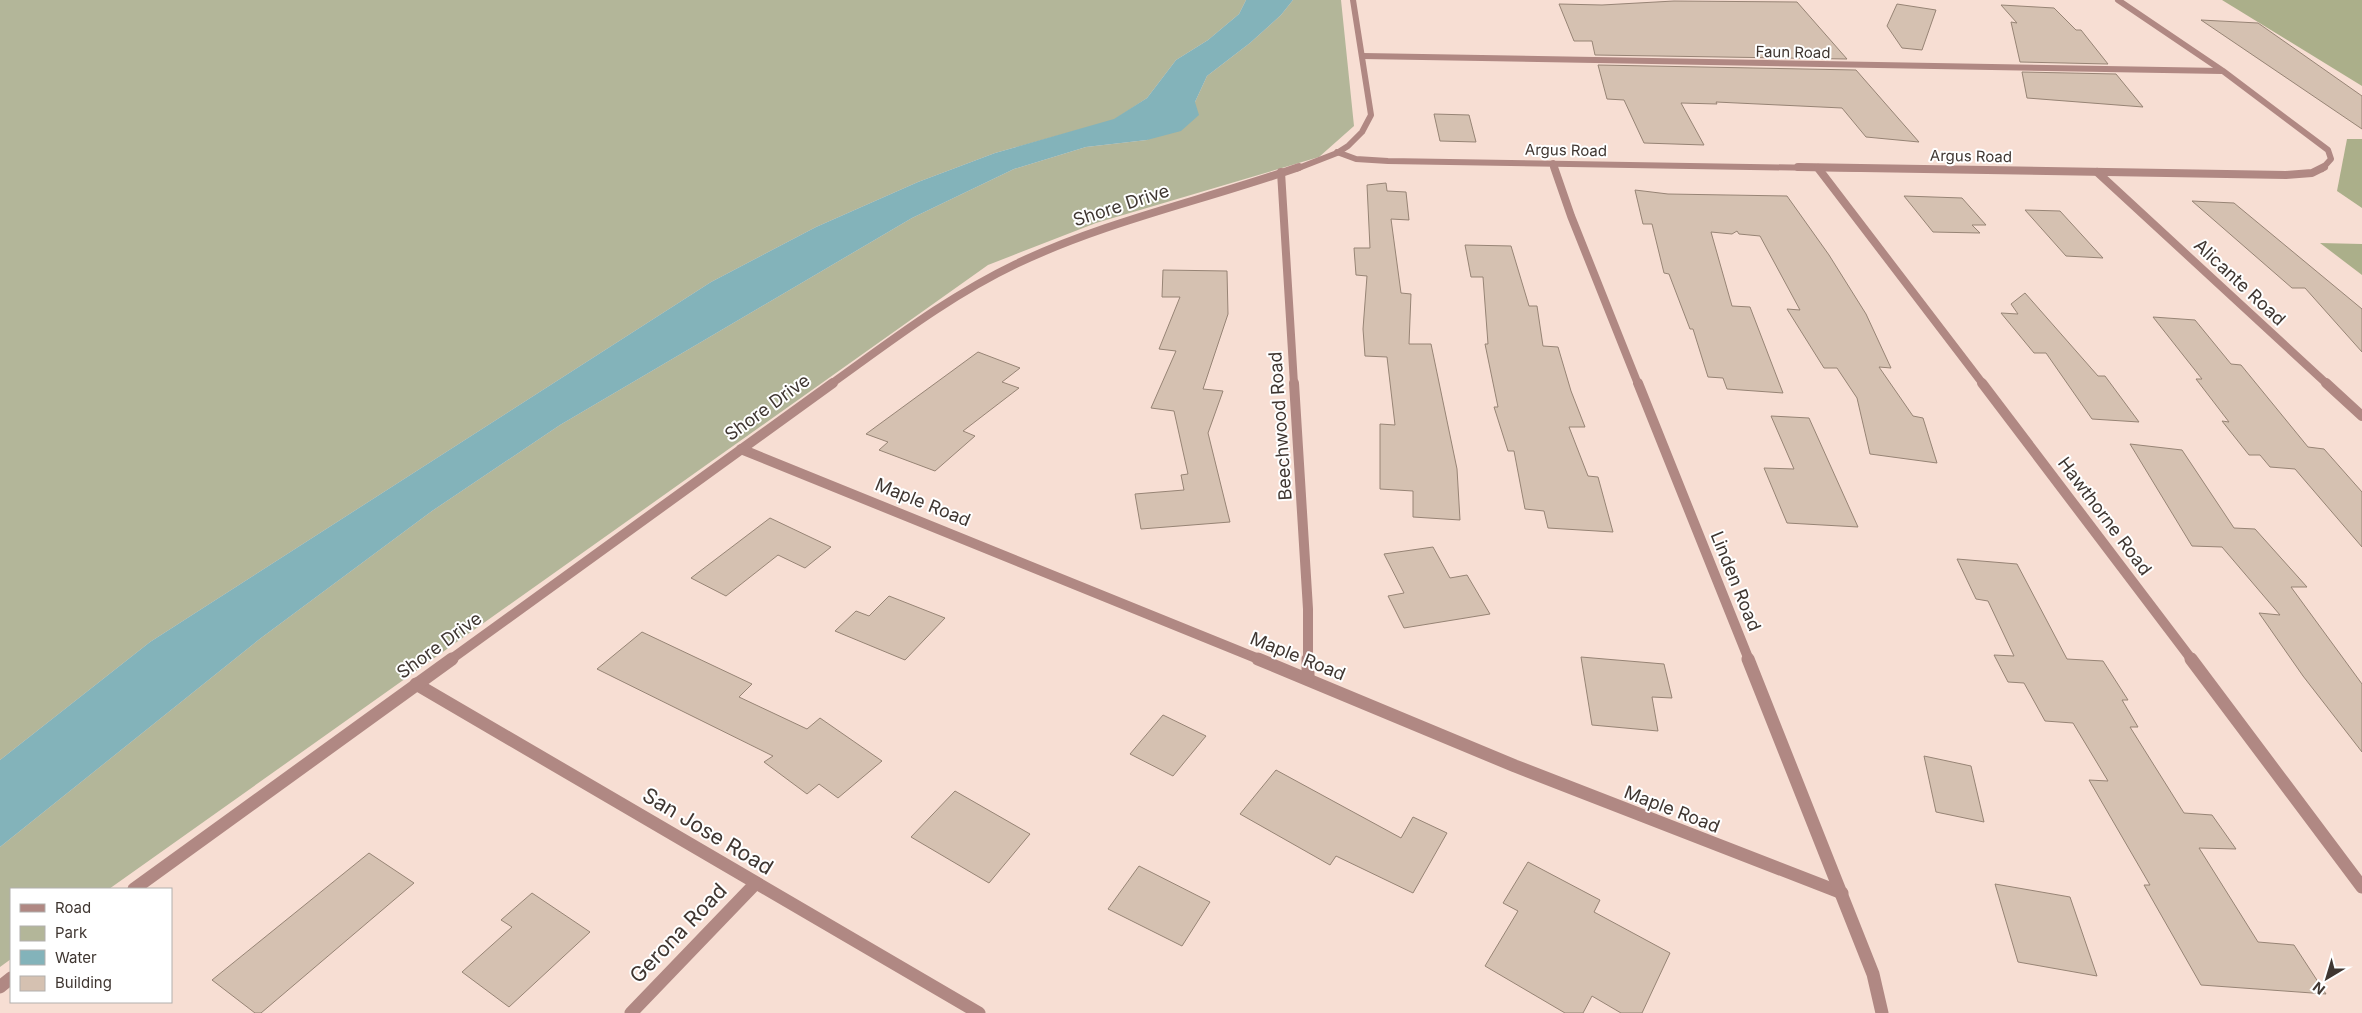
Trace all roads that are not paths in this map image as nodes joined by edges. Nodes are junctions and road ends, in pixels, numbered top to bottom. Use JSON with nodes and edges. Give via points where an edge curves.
{"nodes":[{"id":1,"x":1353,"y":0,"type":"edge"},
{"id":2,"x":2118,"y":0,"type":"edge"},
{"id":3,"x":1363,"y":56,"type":"junction"},
{"id":4,"x":2223,"y":72,"type":"junction"},
{"id":5,"x":1338,"y":152,"type":"junction"},
{"id":6,"x":1553,"y":163,"type":"junction"},
{"id":7,"x":1818,"y":168,"type":"junction"},
{"id":8,"x":1281,"y":172,"type":"junction"},
{"id":9,"x":2097,"y":172,"type":"junction"},
{"id":10,"x":2362,"y":416,"type":"edge"},
{"id":11,"x":741,"y":448,"type":"junction"},
{"id":12,"x":1308,"y":679,"type":"junction"},
{"id":13,"x":416,"y":684,"type":"junction"},
{"id":14,"x":756,"y":883,"type":"junction"},
{"id":15,"x":2362,"y":887,"type":"edge"},
{"id":16,"x":135,"y":888,"type":"edge"},
{"id":17,"x":1842,"y":893,"type":"junction"},
{"id":18,"x":631,"y":1013,"type":"edge"},
{"id":19,"x":979,"y":1013,"type":"edge"},
{"id":20,"x":1882,"y":1013,"type":"edge"}],
"edges":[{"from":1,"to":3,"type":"street","name":"Shore Drive"},
{"from":2,"to":4,"type":"street","name":"Argus Road"},
{"from":3,"to":4,"type":"street","name":"Faun Road"},
{"from":3,"to":5,"type":"street","name":"Shore Drive","via":[[1371,115],[1360,136]]},
{"from":4,"to":9,"type":"street","name":"Argus Road","via":[[2328,150],[2331,159],[2327,167],[2316,172],[2286,175]]},
{"from":5,"to":6,"type":"street","name":"Argus Road","via":[[1356,159],[1388,161]]},
{"from":5,"to":8,"type":"street","name":"Shore Drive"},
{"from":6,"to":7,"type":"street","name":"Argus Road"},
{"from":6,"to":17,"type":"street","name":"Linden Road","via":[[1574,225]]},
{"from":7,"to":9,"type":"street","name":"Argus Road"},
{"from":7,"to":15,"type":"street","name":"Hawthorne Road","via":[[2108,547]]},
{"from":8,"to":11,"type":"street","name":"Shore Drive","via":[[1063,244],[974,285],[932,311]]},
{"from":8,"to":12,"type":"street","name":"Beechwood Road","via":[[1308,609]]},
{"from":9,"to":10,"type":"street","name":"Alicante Road"},
{"from":11,"to":12,"type":"street","name":"Maple Road"},
{"from":11,"to":13,"type":"street","name":"Shore Drive"},
{"from":12,"to":17,"type":"street","name":"Maple Road","via":[[1524,770]]},
{"from":13,"to":14,"type":"street","name":"San Jose Road"},
{"from":13,"to":16,"type":"street","name":"Shore Drive"},
{"from":14,"to":18,"type":"street","name":"Gerona Road"},
{"from":14,"to":19,"type":"street","name":"San Jose Road"},
{"from":17,"to":20,"type":"street","name":"Linden Road","via":[[1873,974]]}]}
